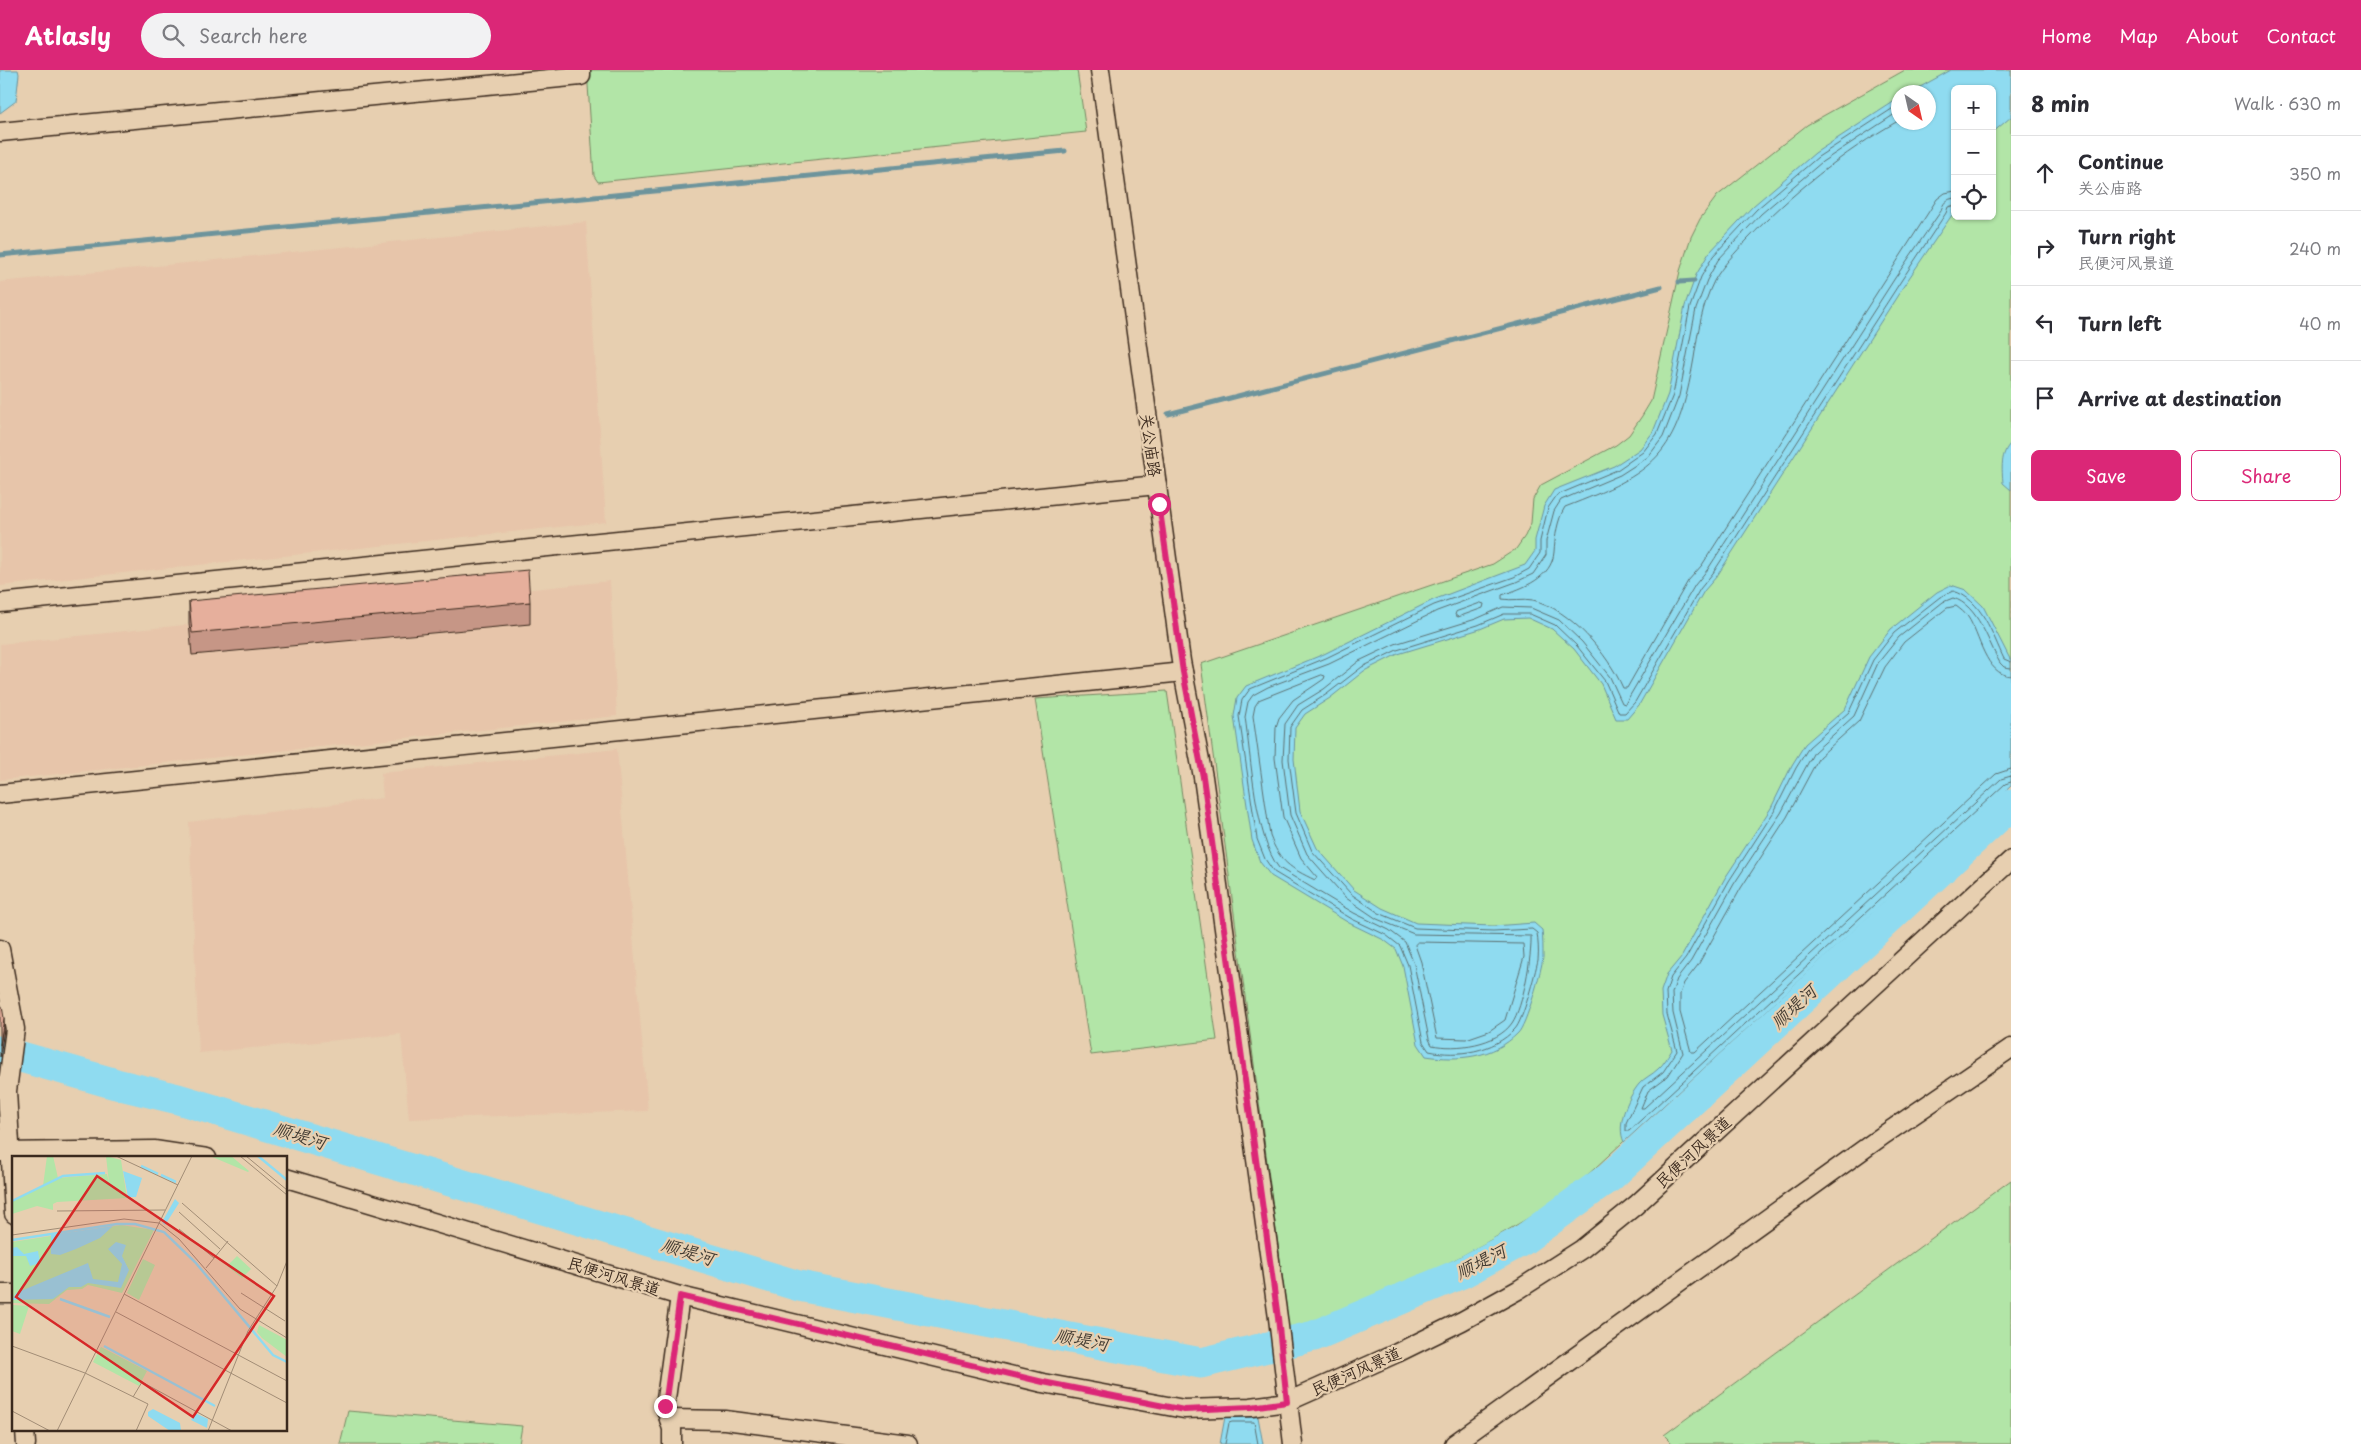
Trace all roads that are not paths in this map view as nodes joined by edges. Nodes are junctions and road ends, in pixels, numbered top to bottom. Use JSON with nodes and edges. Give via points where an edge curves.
{"nodes":[{"id":1,"x":581,"y":70,"type":"edge"},
{"id":2,"x":1100,"y":70,"type":"edge"},
{"id":3,"x":0,"y":132,"type":"edge"},
{"id":4,"x":1157,"y":485,"type":"junction"},
{"id":5,"x":0,"y":603,"type":"edge"},
{"id":6,"x":1183,"y":672,"type":"junction"},
{"id":7,"x":0,"y":794,"type":"edge"},
{"id":8,"x":2011,"y":860,"type":"edge"},
{"id":9,"x":0,"y":948,"type":"edge"},
{"id":10,"x":2011,"y":1048,"type":"edge"},
{"id":11,"x":5,"y":1152,"type":"edge"},
{"id":12,"x":194,"y":1156,"type":"edge"},
{"id":13,"x":288,"y":1179,"type":"edge"},
{"id":14,"x":12,"y":1200,"type":"edge"},
{"id":15,"x":680,"y":1296,"type":"junction"},
{"id":16,"x":1286,"y":1394,"type":"junction"},
{"id":17,"x":669,"y":1419,"type":"junction"},
{"id":18,"x":672,"y":1444,"type":"edge"},
{"id":19,"x":908,"y":1444,"type":"edge"},
{"id":20,"x":1293,"y":1444,"type":"edge"},
{"id":21,"x":1454,"y":1444,"type":"edge"}],
"edges":[{"from":1,"to":3,"type":"street","via":[[581,76]]},
{"from":2,"to":4,"type":"street","name":"关公庙路"},
{"from":4,"to":5,"type":"street"},
{"from":4,"to":6,"type":"street","name":"关公庙路"},
{"from":6,"to":7,"type":"street"},
{"from":6,"to":16,"type":"street","name":"关公庙路","via":[[1203,777]]},
{"from":8,"to":16,"type":"street","name":"民便河风景道","via":[[1636,1205],[1582,1249],[1462,1321]]},
{"from":9,"to":11,"type":"street","via":[[15,1029],[7,1091]]},
{"from":10,"to":21,"type":"street","via":[[1885,1134]]},
{"from":11,"to":12,"type":"street","via":[[154,1150]]},
{"from":11,"to":14,"type":"street"},
{"from":13,"to":15,"type":"street","name":"民便河风景道"},
{"from":15,"to":16,"type":"street","name":"民便河风景道","via":[[1043,1382],[1184,1410],[1251,1407]]},
{"from":15,"to":17,"type":"street","via":[[665,1406]]},
{"from":16,"to":20,"type":"street","name":"关公庙路"},
{"from":17,"to":18,"type":"street"},
{"from":17,"to":19,"type":"street","via":[[725,1420]]}]}
